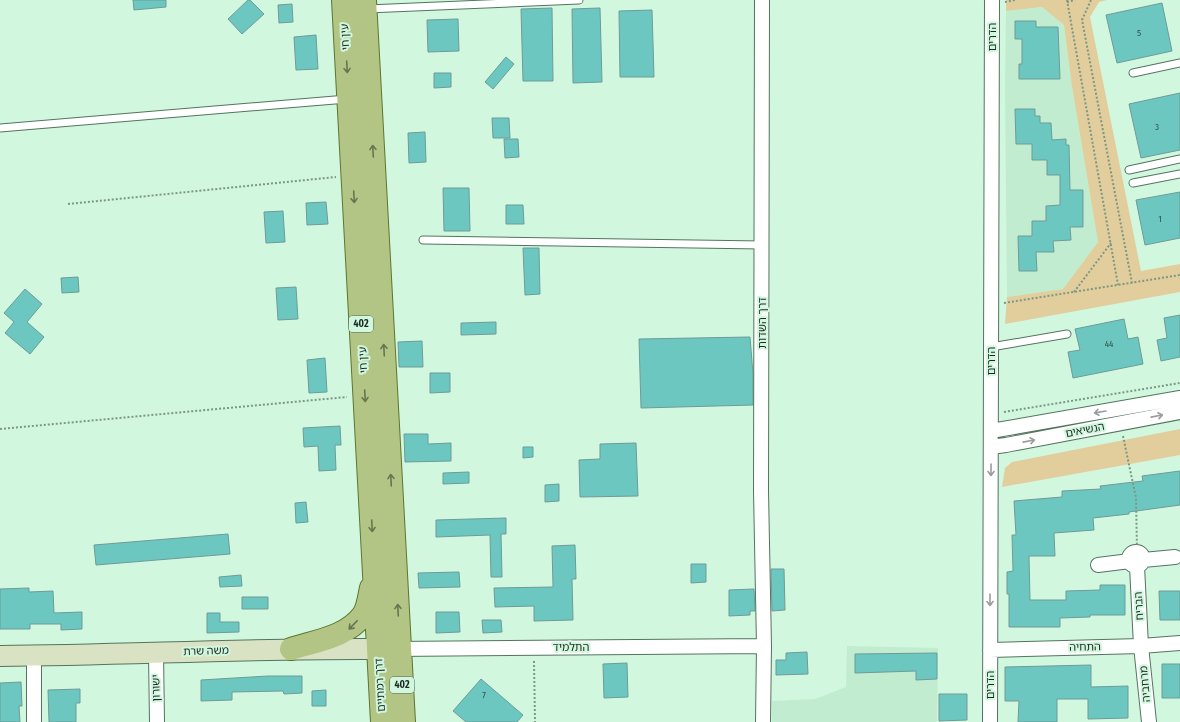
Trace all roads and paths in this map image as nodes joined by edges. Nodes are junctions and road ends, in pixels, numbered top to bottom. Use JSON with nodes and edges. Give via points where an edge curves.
{"nodes":[{"id":1,"x":343,"y":0,"type":"edge"},
{"id":2,"x":579,"y":0,"type":"edge"},
{"id":3,"x":762,"y":0,"type":"edge"},
{"id":4,"x":992,"y":0,"type":"edge"},
{"id":5,"x":1075,"y":0,"type":"edge"},
{"id":6,"x":1091,"y":0,"type":"edge"},
{"id":7,"x":1067,"y":1,"type":"edge"},
{"id":8,"x":365,"y":4,"type":"edge"},
{"id":9,"x":1180,"y":63,"type":"edge"},
{"id":10,"x":1133,"y":73,"type":"dead end"},
{"id":11,"x":349,"y":99,"type":"junction"},
{"id":12,"x":0,"y":128,"type":"edge"},
{"id":13,"x":1180,"y":159,"type":"edge"},
{"id":14,"x":1129,"y":170,"type":"dead end"},
{"id":15,"x":1180,"y":174,"type":"edge"},
{"id":16,"x":353,"y":176,"type":"junction"},
{"id":17,"x":1133,"y":183,"type":"dead end"},
{"id":18,"x":68,"y":204,"type":"dead end"},
{"id":19,"x":423,"y":240,"type":"dead end"},
{"id":20,"x":1111,"y":243,"type":"junction"},
{"id":21,"x":762,"y":246,"type":"junction"},
{"id":22,"x":1180,"y":275,"type":"edge"},
{"id":23,"x":1132,"y":283,"type":"junction"},
{"id":24,"x":1118,"y":285,"type":"junction"},
{"id":25,"x":1074,"y":292,"type":"junction"},
{"id":26,"x":991,"y":306,"type":"junction"},
{"id":27,"x":1067,"y":334,"type":"dead end"},
{"id":28,"x":991,"y":347,"type":"junction"},
{"id":29,"x":1180,"y":383,"type":"edge"},
{"id":30,"x":365,"y":396,"type":"junction"},
{"id":31,"x":1180,"y":398,"type":"edge"},
{"id":32,"x":1180,"y":412,"type":"edge"},
{"id":33,"x":991,"y":414,"type":"junction"},
{"id":34,"x":0,"y":429,"type":"edge"},
{"id":35,"x":991,"y":431,"type":"junction"},
{"id":36,"x":1123,"y":436,"type":"dead end"},
{"id":37,"x":991,"y":447,"type":"junction"},
{"id":38,"x":1175,"y":558,"type":"dead end"},
{"id":39,"x":1137,"y":560,"type":"junction"},
{"id":40,"x":1098,"y":565,"type":"dead end"},
{"id":41,"x":374,"y":578,"type":"junction"},
{"id":42,"x":1180,"y":643,"type":"edge"},
{"id":43,"x":764,"y":646,"type":"junction"},
{"id":44,"x":1141,"y":646,"type":"junction"},
{"id":45,"x":533,"y":648,"type":"junction"},
{"id":46,"x":291,"y":649,"type":"junction"},
{"id":47,"x":378,"y":649,"type":"junction"},
{"id":48,"x":400,"y":649,"type":"junction"},
{"id":49,"x":990,"y":650,"type":"junction"},
{"id":50,"x":156,"y":653,"type":"junction"},
{"id":51,"x":0,"y":656,"type":"edge"},
{"id":52,"x":34,"y":656,"type":"junction"},
{"id":53,"x":34,"y":722,"type":"edge"},
{"id":54,"x":157,"y":722,"type":"edge"},
{"id":55,"x":382,"y":722,"type":"edge"},
{"id":56,"x":404,"y":722,"type":"edge"},
{"id":57,"x":536,"y":722,"type":"edge"},
{"id":58,"x":763,"y":722,"type":"edge"},
{"id":59,"x":990,"y":722,"type":"edge"},
{"id":60,"x":1149,"y":722,"type":"edge"}],
"edges":[{"from":1,"to":11,"type":"main road","name":"עין חי","number":"402","one_way":true},
{"from":2,"to":8,"type":"lane"},
{"from":3,"to":21,"type":"street","name":"דרך השדות"},
{"from":4,"to":26,"type":"street","name":"הדרים"},
{"from":5,"to":7,"type":"path"},
{"from":6,"to":23,"type":"path","via":[[1082,20]]},
{"from":7,"to":20,"type":"path"},
{"from":48,"to":8,"type":"main road","name":"עין חי","number":"402","one_way":true},
{"from":9,"to":10,"type":"lane"},
{"from":11,"to":12,"type":"lane"},
{"from":11,"to":16,"type":"main road","name":"עין חי","number":"402"},
{"from":13,"to":14,"type":"lane"},
{"from":15,"to":17,"type":"lane"},
{"from":16,"to":18,"type":"path"},
{"from":16,"to":30,"type":"main road","name":"עין חי","number":"402","one_way":true},
{"from":19,"to":21,"type":"lane"},
{"from":20,"to":24,"type":"path"},
{"from":20,"to":25,"type":"path"},
{"from":21,"to":43,"type":"street","name":"דרך השדות","via":[[761,491]]},
{"from":22,"to":23,"type":"path"},
{"from":23,"to":24,"type":"path"},
{"from":24,"to":25,"type":"path"},
{"from":25,"to":26,"type":"path"},
{"from":26,"to":28,"type":"street","name":"הדרים"},
{"from":27,"to":28,"type":"lane"},
{"from":28,"to":33,"type":"street","name":"הדרים"},
{"from":29,"to":33,"type":"path"},
{"from":30,"to":34,"type":"path"},
{"from":30,"to":41,"type":"main road","name":"עין חי","number":"402","one_way":true},
{"from":31,"to":35,"type":"street","name":"הנשיאים","one_way":true},
{"from":37,"to":32,"type":"street","name":"הנשיאים","one_way":true},
{"from":33,"to":35,"type":"street","name":"הדרים"},
{"from":35,"to":37,"type":"street","name":"הדרים"},
{"from":36,"to":39,"type":"path","via":[[1136,498]]},
{"from":37,"to":49,"type":"street","name":"הדרים","one_way":true},
{"from":38,"to":39,"type":"street"},
{"from":39,"to":40,"type":"street"},
{"from":39,"to":44,"type":"street","name":"הבריח"},
{"from":41,"to":46,"type":"main road","one_way":true,"via":[[364,614],[349,630]]},
{"from":41,"to":47,"type":"main road","name":"עין חי","number":"402"},
{"from":42,"to":44,"type":"street","name":"התחיה"},
{"from":43,"to":45,"type":"street","name":"התלמיד"},
{"from":43,"to":58,"type":"street","name":"דרך השדות"},
{"from":44,"to":49,"type":"street","name":"התחיה"},
{"from":44,"to":60,"type":"street","name":"מרחביה"},
{"from":45,"to":48,"type":"street","name":"התלמיד"},
{"from":45,"to":57,"type":"path"},
{"from":46,"to":47,"type":"street","name":"משה שרת"},
{"from":46,"to":50,"type":"street","name":"משה שרת"},
{"from":47,"to":48,"type":"street","name":"התלמיד"},
{"from":47,"to":55,"type":"main road","name":"דרך רמתיים","number":"402"},
{"from":48,"to":56,"type":"main road","name":"דרך רמתיים","number":"402"},
{"from":49,"to":59,"type":"street","name":"הדרים"},
{"from":50,"to":52,"type":"street","name":"משה שרת"},
{"from":50,"to":54,"type":"street","name":"ישורון"},
{"from":51,"to":52,"type":"street","name":"משה שרת"},
{"from":52,"to":53,"type":"street"}]}
